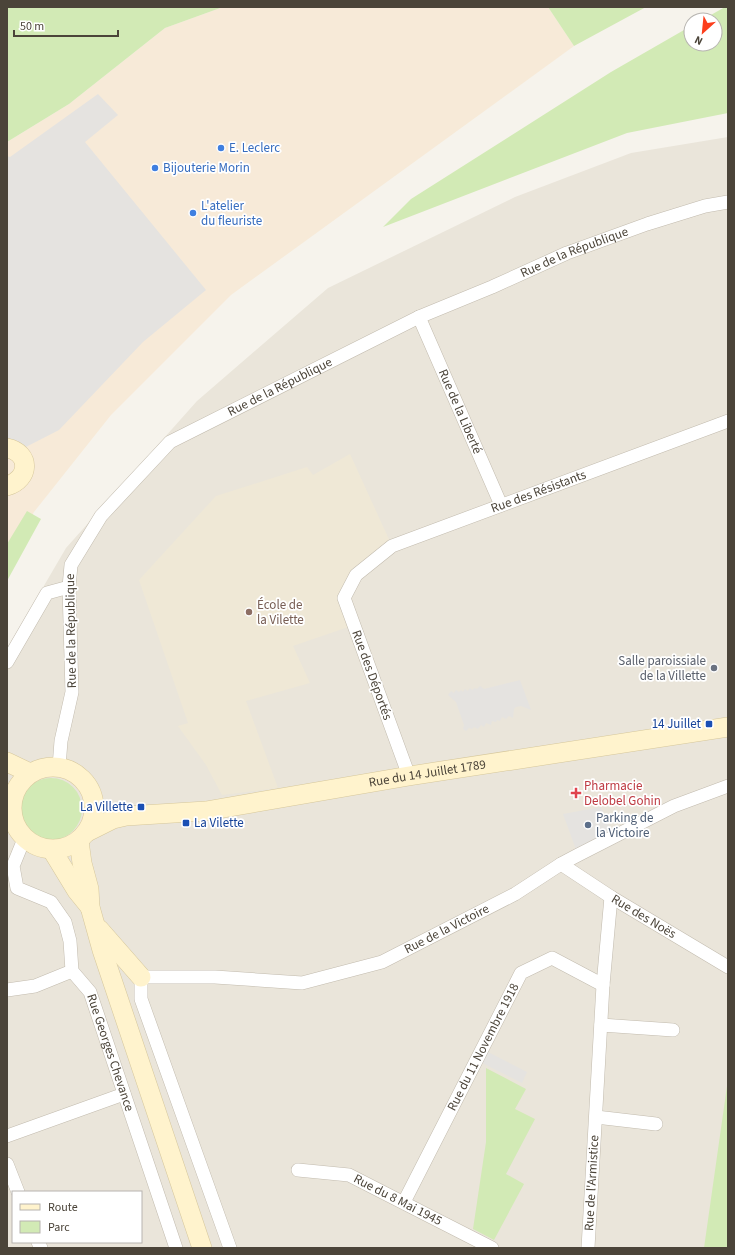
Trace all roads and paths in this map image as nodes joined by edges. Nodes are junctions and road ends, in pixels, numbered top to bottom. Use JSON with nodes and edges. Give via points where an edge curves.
{"nodes":[{"id":1,"x":728,"y":202,"type":"edge"},
{"id":2,"x":419,"y":317,"type":"junction"},
{"id":3,"x":728,"y":421,"type":"edge"},
{"id":4,"x":7,"y":448,"type":"edge"},
{"id":5,"x":7,"y":486,"type":"edge"},
{"id":6,"x":501,"y":505,"type":"junction"},
{"id":7,"x":356,"y":575,"type":"joint"},
{"id":8,"x":69,"y":587,"type":"junction"},
{"id":9,"x":7,"y":662,"type":"edge"},
{"id":10,"x":728,"y":727,"type":"edge"},
{"id":11,"x":7,"y":762,"type":"edge"},
{"id":12,"x":59,"y":767,"type":"junction"},
{"id":13,"x":30,"y":773,"type":"junction"},
{"id":14,"x":409,"y":776,"type":"junction"},
{"id":15,"x":728,"y":786,"type":"edge"},
{"id":16,"x":10,"y":796,"type":"edge"},
{"id":17,"x":93,"y":798,"type":"junction"},
{"id":18,"x":126,"y":816,"type":"junction"},
{"id":19,"x":83,"y":836,"type":"junction"},
{"id":20,"x":24,"y":839,"type":"junction"},
{"id":21,"x":52,"y":850,"type":"junction"},
{"id":22,"x":561,"y":864,"type":"junction"},
{"id":23,"x":611,"y":897,"type":"junction"},
{"id":24,"x":92,"y":916,"type":"junction"},
{"id":25,"x":728,"y":967,"type":"edge"},
{"id":26,"x":72,"y":971,"type":"junction"},
{"id":27,"x":141,"y":977,"type":"junction"},
{"id":28,"x":603,"y":985,"type":"junction"},
{"id":29,"x":7,"y":990,"type":"edge"},
{"id":30,"x":601,"y":1025,"type":"junction"},
{"id":31,"x":673,"y":1030,"type":"dead end"},
{"id":32,"x":124,"y":1094,"type":"junction"},
{"id":33,"x":596,"y":1117,"type":"junction"},
{"id":34,"x":656,"y":1124,"type":"dead end"},
{"id":35,"x":7,"y":1136,"type":"edge"},
{"id":36,"x":7,"y":1164,"type":"edge"},
{"id":37,"x":298,"y":1170,"type":"dead end"},
{"id":38,"x":18,"y":1191,"type":"edge"},
{"id":39,"x":404,"y":1202,"type":"junction"},
{"id":40,"x":176,"y":1248,"type":"edge"},
{"id":41,"x":202,"y":1248,"type":"edge"},
{"id":42,"x":230,"y":1248,"type":"edge"},
{"id":43,"x":492,"y":1248,"type":"edge"},
{"id":44,"x":588,"y":1248,"type":"edge"}],
"edges":[{"from":1,"to":2,"type":"street","name":"Rue de la République","via":[[705,206],[647,224],[567,253]]},
{"from":2,"to":6,"type":"street","name":"Rue de la Liberté"},
{"from":2,"to":8,"type":"street","name":"Rue de la République","via":[[170,442],[101,516],[71,565]]},
{"from":3,"to":6,"type":"street","name":"Rue des Résistants"},
{"from":4,"to":5,"type":"main road","via":[[14,449],[21,456],[25,466],[22,476]]},
{"from":6,"to":7,"type":"street","name":"Rue des Résistants","via":[[392,546]]},
{"from":7,"to":14,"type":"street","name":"Rue des Déportés","via":[[344,598]]},
{"from":8,"to":9,"type":"street","via":[[47,593]]},
{"from":8,"to":12,"type":"street","name":"Rue de la République","via":[[72,692],[61,741]]},
{"from":10,"to":14,"type":"main road","name":"Rue du 14 Juillet 1789"},
{"from":11,"to":13,"type":"main road"},
{"from":12,"to":13,"type":"main road","via":[[39,769]]},
{"from":12,"to":17,"type":"main road","via":[[69,770],[86,783]]},
{"from":13,"to":16,"type":"main road"},
{"from":14,"to":18,"type":"main road","name":"Rue du 14 Juillet 1789","via":[[206,811]]},
{"from":15,"to":22,"type":"street","name":"Rue de la Victoire","via":[[674,806]]},
{"from":16,"to":20,"type":"main road","via":[[13,820]]},
{"from":17,"to":18,"type":"main road"},
{"from":17,"to":19,"type":"main road","via":[[92,822]]},
{"from":18,"to":19,"type":"main road","name":"Rue du 14 Juillet 1789","via":[[113,819]]},
{"from":19,"to":21,"type":"main road","via":[[66,848]]},
{"from":19,"to":24,"type":"main road","via":[[82,863],[89,889]]},
{"from":20,"to":21,"type":"main road","via":[[37,847]]},
{"from":20,"to":26,"type":"street","via":[[14,866],[17,888],[51,902],[62,917],[70,941]]},
{"from":21,"to":24,"type":"main road"},
{"from":22,"to":23,"type":"street","name":"Rue des Noës"},
{"from":22,"to":27,"type":"street","name":"Rue de la Victoire","via":[[515,894],[382,962],[302,982],[215,976]]},
{"from":23,"to":25,"type":"street","name":"Rue des Noës"},
{"from":23,"to":28,"type":"street","name":"Rue de l'Armistice"},
{"from":24,"to":27,"type":"main road"},
{"from":24,"to":41,"type":"main road"},
{"from":26,"to":29,"type":"street","via":[[35,986]]},
{"from":26,"to":32,"type":"street","name":"Rue Georges Chevance","via":[[90,992]]},
{"from":27,"to":42,"type":"street","via":[[141,999]]},
{"from":28,"to":30,"type":"street","name":"Rue de l'Armistice"},
{"from":28,"to":39,"type":"street","name":"Rue du 11 Novembre 1918","via":[[552,958],[521,973]]},
{"from":30,"to":31,"type":"street"},
{"from":30,"to":33,"type":"street","name":"Rue de l'Armistice"},
{"from":32,"to":35,"type":"street"},
{"from":32,"to":40,"type":"street","name":"Rue Georges Chevance"},
{"from":33,"to":34,"type":"street","name":"Rue de l'Armistice"},
{"from":33,"to":44,"type":"street","name":"Rue de l'Armistice"},
{"from":36,"to":38,"type":"street"},
{"from":37,"to":39,"type":"street","name":"Rue du 8 Mai 1945","via":[[349,1175]]},
{"from":39,"to":43,"type":"street","name":"Rue du 8 Mai 1945"}]}
